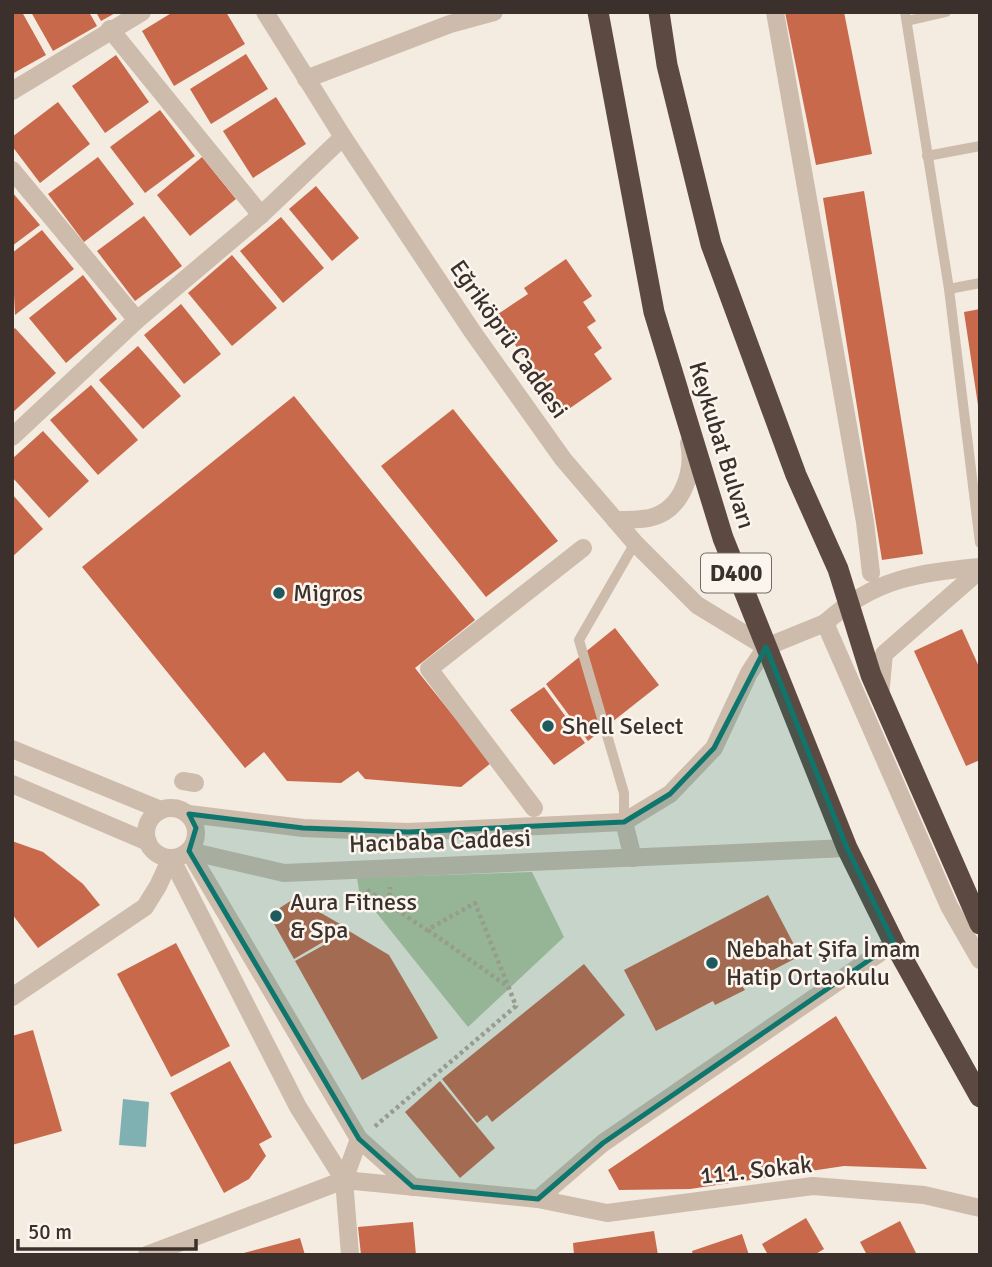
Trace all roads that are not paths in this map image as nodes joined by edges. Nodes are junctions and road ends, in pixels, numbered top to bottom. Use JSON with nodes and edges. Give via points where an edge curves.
{"nodes":[{"id":1,"x":142,"y":12,"type":"edge"},
{"id":2,"x":265,"y":12,"type":"edge"},
{"id":3,"x":494,"y":12,"type":"edge"},
{"id":4,"x":598,"y":12,"type":"edge"},
{"id":5,"x":659,"y":12,"type":"edge"},
{"id":6,"x":775,"y":12,"type":"edge"},
{"id":7,"x":946,"y":12,"type":"edge"},
{"id":8,"x":906,"y":17,"type":"edge"},
{"id":9,"x":110,"y":29,"type":"junction"},
{"id":10,"x":306,"y":79,"type":"junction"},
{"id":11,"x":12,"y":91,"type":"edge"},
{"id":12,"x":342,"y":137,"type":"junction"},
{"id":13,"x":980,"y":146,"type":"edge"},
{"id":14,"x":927,"y":156,"type":"junction"},
{"id":15,"x":12,"y":170,"type":"edge"},
{"id":16,"x":261,"y":215,"type":"junction"},
{"id":17,"x":980,"y":283,"type":"edge"},
{"id":18,"x":949,"y":289,"type":"junction"},
{"id":19,"x":137,"y":320,"type":"junction"},
{"id":20,"x":678,"y":395,"type":"junction"},
{"id":21,"x":12,"y":437,"type":"edge"},
{"id":22,"x":615,"y":520,"type":"junction"},
{"id":23,"x":635,"y":543,"type":"junction"},
{"id":24,"x":980,"y":543,"type":"edge"},
{"id":25,"x":583,"y":548,"type":"dead end"},
{"id":26,"x":980,"y":569,"type":"edge"},
{"id":27,"x":871,"y":573,"type":"dead end"},
{"id":28,"x":848,"y":601,"type":"junction"},
{"id":29,"x":825,"y":623,"type":"junction"},
{"id":30,"x":766,"y":647,"type":"junction"},
{"id":31,"x":880,"y":696,"type":"junction"},
{"id":32,"x":12,"y":749,"type":"edge"},
{"id":33,"x":12,"y":784,"type":"edge"},
{"id":34,"x":534,"y":808,"type":"dead end"},
{"id":35,"x":160,"y":810,"type":"junction"},
{"id":36,"x":189,"y":814,"type":"junction"},
{"id":37,"x":624,"y":822,"type":"junction"},
{"id":38,"x":148,"y":842,"type":"junction"},
{"id":39,"x":847,"y":848,"type":"junction"},
{"id":40,"x":189,"y":851,"type":"junction"},
{"id":41,"x":171,"y":858,"type":"junction"},
{"id":42,"x":633,"y":858,"type":"junction"},
{"id":43,"x":980,"y":924,"type":"edge"},
{"id":44,"x":894,"y":943,"type":"junction"},
{"id":45,"x":980,"y":960,"type":"edge"},
{"id":46,"x":12,"y":997,"type":"edge"},
{"id":47,"x":980,"y":1097,"type":"edge"},
{"id":48,"x":359,"y":1139,"type":"junction"},
{"id":49,"x":344,"y":1180,"type":"junction"},
{"id":50,"x":413,"y":1186,"type":"junction"},
{"id":51,"x":538,"y":1199,"type":"junction"},
{"id":52,"x":980,"y":1208,"type":"edge"},
{"id":53,"x":147,"y":1255,"type":"edge"},
{"id":54,"x":350,"y":1255,"type":"edge"}],
"edges":[{"from":1,"to":9,"type":"street"},
{"from":2,"to":10,"type":"street","name":"Eğriköprü Caddesi"},
{"from":3,"to":10,"type":"street","via":[[450,23]]},
{"from":4,"to":20,"type":"highway","name":"Keykubat Bulvarı","number":"D400","via":[[654,312]]},
{"from":5,"to":28,"type":"highway","via":[[667,65],[711,244]]},
{"from":6,"to":27,"type":"street"},
{"from":7,"to":8,"type":"lane"},
{"from":8,"to":14,"type":"lane"},
{"from":9,"to":11,"type":"street"},
{"from":9,"to":16,"type":"street"},
{"from":10,"to":12,"type":"street","name":"Eğriköprü Caddesi"},
{"from":12,"to":16,"type":"street"},
{"from":12,"to":22,"type":"street","name":"Eğriköprü Caddesi","via":[[563,459]]},
{"from":13,"to":14,"type":"lane"},
{"from":14,"to":18,"type":"lane"},
{"from":15,"to":19,"type":"street"},
{"from":16,"to":19,"type":"street"},
{"from":17,"to":18,"type":"lane"},
{"from":18,"to":24,"type":"lane"},
{"from":19,"to":21,"type":"street"},
{"from":20,"to":22,"type":"street","via":[[691,455],[688,486],[651,518]]},
{"from":20,"to":30,"type":"highway","name":"Keykubat Bulvarı","number":"D400","via":[[723,538]]},
{"from":22,"to":23,"type":"street","name":"Eğriköprü Caddesi"},
{"from":23,"to":30,"type":"street","name":"Eğriköprü Caddesi","via":[[697,605]]},
{"from":23,"to":37,"type":"lane","via":[[579,640],[624,793]]},
{"from":25,"to":34,"type":"street","via":[[429,669]]},
{"from":26,"to":28,"type":"street","via":[[943,571],[880,584]]},
{"from":26,"to":31,"type":"street","via":[[884,654]]},
{"from":28,"to":29,"type":"street"},
{"from":28,"to":31,"type":"highway"},
{"from":29,"to":30,"type":"street"},
{"from":29,"to":45,"type":"street","via":[[949,906]]},
{"from":30,"to":37,"type":"street","via":[[714,748],[670,794]]},
{"from":30,"to":39,"type":"highway","name":"Keykubat Bulvarı","number":"D400"},
{"from":31,"to":43,"type":"highway"},
{"from":32,"to":35,"type":"street"},
{"from":33,"to":38,"type":"street"},
{"from":35,"to":36,"type":"street","via":[[173,807]]},
{"from":35,"to":38,"type":"street","via":[[147,826]]},
{"from":36,"to":37,"type":"street","via":[[303,828],[408,832]]},
{"from":36,"to":40,"type":"street","via":[[197,828]]},
{"from":37,"to":42,"type":"street"},
{"from":38,"to":41,"type":"street","via":[[159,855]]},
{"from":39,"to":42,"type":"street","name":"Hacıbaba Caddesi"},
{"from":39,"to":44,"type":"highway","name":"Keykubat Bulvarı","number":"D400"},
{"from":40,"to":41,"type":"street"},
{"from":40,"to":42,"type":"street","name":"Hacıbaba Caddesi","via":[[284,873]]},
{"from":40,"to":48,"type":"street"},
{"from":41,"to":46,"type":"street","via":[[145,907]]},
{"from":41,"to":49,"type":"street","via":[[298,1107]]},
{"from":44,"to":47,"type":"highway","name":"Keykubat Bulvarı","number":"D400"},
{"from":44,"to":51,"type":"street","via":[[603,1143]]},
{"from":48,"to":49,"type":"street"},
{"from":48,"to":50,"type":"street"},
{"from":49,"to":50,"type":"street","name":"111. Sokak"},
{"from":49,"to":53,"type":"street"},
{"from":49,"to":54,"type":"street"},
{"from":50,"to":51,"type":"street","name":"111. Sokak"},
{"from":51,"to":52,"type":"street","name":"111. Sokak","via":[[607,1213],[813,1186],[924,1195]]}]}
